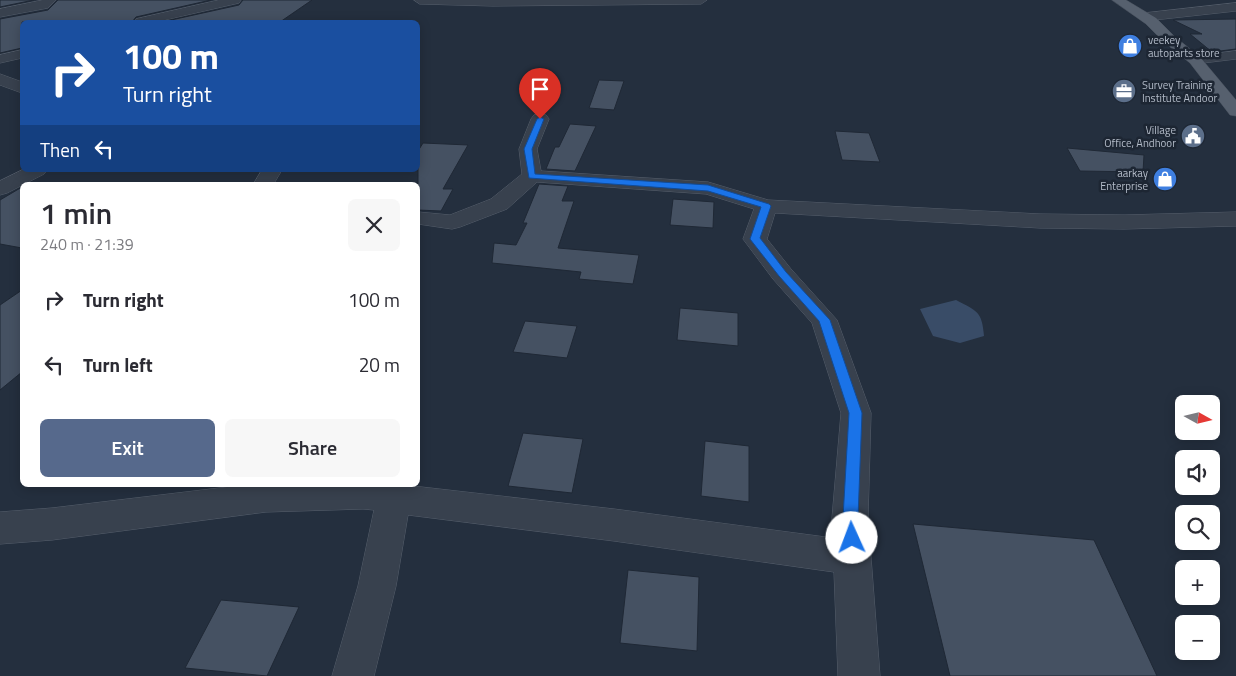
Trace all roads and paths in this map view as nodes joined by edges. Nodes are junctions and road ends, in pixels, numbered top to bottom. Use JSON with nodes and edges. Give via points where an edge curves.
{"nodes":[{"id":1,"x":50,"y":0,"type":"edge"},
{"id":2,"x":235,"y":0,"type":"edge"},
{"id":3,"x":420,"y":0,"type":"edge"},
{"id":4,"x":701,"y":0,"type":"edge"},
{"id":5,"x":1118,"y":0,"type":"edge"},
{"id":6,"x":1236,"y":7,"type":"edge"},
{"id":7,"x":0,"y":13,"type":"edge"},
{"id":8,"x":1145,"y":17,"type":"junction"},
{"id":9,"x":150,"y":20,"type":"edge"},
{"id":10,"x":20,"y":55,"type":"edge"},
{"id":11,"x":1236,"y":55,"type":"edge"},
{"id":12,"x":0,"y":60,"type":"edge"},
{"id":13,"x":1196,"y":60,"type":"junction"},
{"id":14,"x":0,"y":79,"type":"edge"},
{"id":15,"x":20,"y":87,"type":"edge"},
{"id":16,"x":1236,"y":111,"type":"edge"},
{"id":17,"x":540,"y":119,"type":"dead end"},
{"id":18,"x":33,"y":172,"type":"edge"},
{"id":19,"x":532,"y":176,"type":"junction"},
{"id":20,"x":0,"y":189,"type":"edge"},
{"id":21,"x":766,"y":206,"type":"junction"},
{"id":22,"x":420,"y":218,"type":"edge"},
{"id":23,"x":1236,"y":219,"type":"edge"},
{"id":24,"x":394,"y":498,"type":"junction"},
{"id":25,"x":0,"y":528,"type":"edge"},
{"id":26,"x":852,"y":558,"type":"junction"},
{"id":27,"x":353,"y":676,"type":"edge"},
{"id":28,"x":859,"y":676,"type":"edge"}],
"edges":[{"from":1,"to":7,"type":"street","via":[[44,5]]},
{"from":2,"to":9,"type":"street"},
{"from":3,"to":4,"type":"street"},
{"from":5,"to":8,"type":"main road"},
{"from":6,"to":8,"type":"street"},
{"from":8,"to":13,"type":"main road"},
{"from":10,"to":12,"type":"street"},
{"from":11,"to":13,"type":"street"},
{"from":13,"to":16,"type":"main road"},
{"from":14,"to":15,"type":"street"},
{"from":17,"to":19,"type":"street","via":[[528,149]]},
{"from":18,"to":20,"type":"street"},
{"from":19,"to":21,"type":"street","via":[[708,188]]},
{"from":19,"to":22,"type":"street","via":[[499,204],[452,222]]},
{"from":21,"to":23,"type":"street","via":[[1040,221]]},
{"from":21,"to":26,"type":"street","via":[[755,239],[824,320],[856,413],[850,518]]},
{"from":24,"to":25,"type":"street","via":[[363,494],[266,497]]},
{"from":24,"to":26,"type":"street"},
{"from":24,"to":27,"type":"street","via":[[377,586]]},
{"from":26,"to":28,"type":"street"}]}
